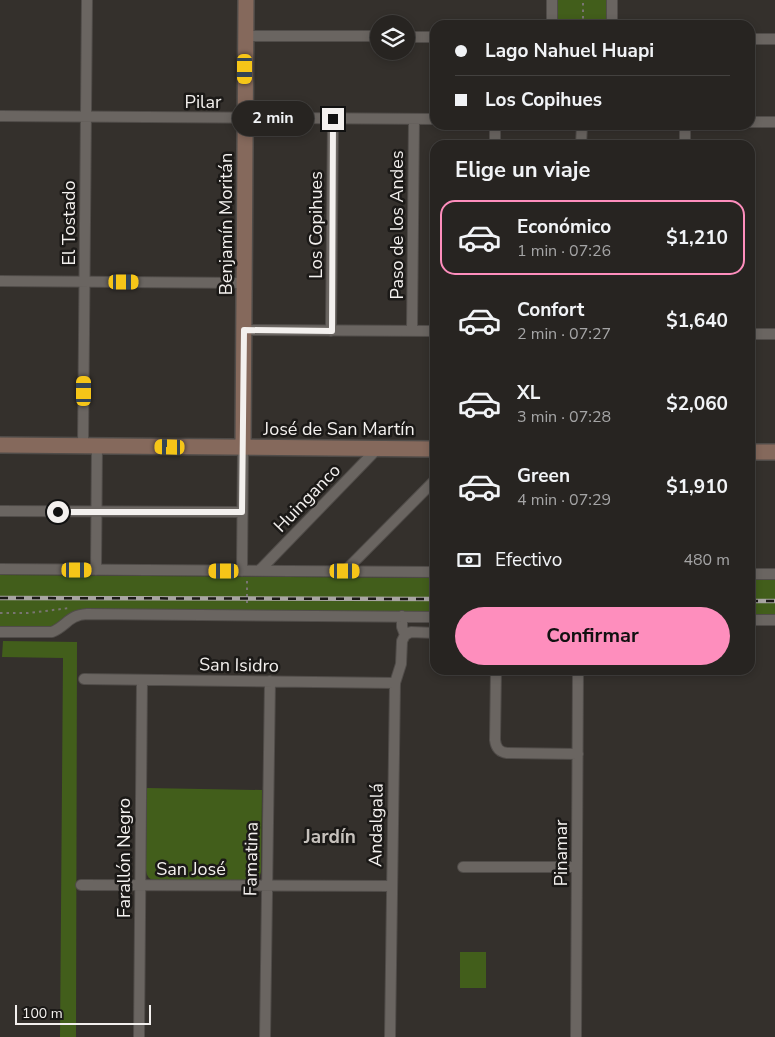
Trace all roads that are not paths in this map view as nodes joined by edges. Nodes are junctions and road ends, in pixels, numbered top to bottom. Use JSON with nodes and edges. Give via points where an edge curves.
{"nodes":[{"id":1,"x":87,"y":0,"type":"edge"},
{"id":2,"x":246,"y":0,"type":"edge"},
{"id":3,"x":552,"y":0,"type":"edge"},
{"id":4,"x":612,"y":0,"type":"edge"},
{"id":5,"x":552,"y":20,"type":"edge"},
{"id":6,"x":612,"y":20,"type":"edge"},
{"id":7,"x":246,"y":36,"type":"junction"},
{"id":8,"x":370,"y":36,"type":"edge"},
{"id":9,"x":415,"y":37,"type":"edge"},
{"id":10,"x":430,"y":37,"type":"edge"},
{"id":11,"x":755,"y":39,"type":"edge"},
{"id":12,"x":775,"y":39,"type":"edge"},
{"id":13,"x":0,"y":116,"type":"edge"},
{"id":14,"x":86,"y":117,"type":"junction"},
{"id":15,"x":245,"y":118,"type":"junction"},
{"id":16,"x":333,"y":119,"type":"junction"},
{"id":17,"x":414,"y":119,"type":"junction"},
{"id":18,"x":430,"y":119,"type":"edge"},
{"id":19,"x":755,"y":122,"type":"edge"},
{"id":20,"x":775,"y":122,"type":"edge"},
{"id":21,"x":0,"y":281,"type":"edge"},
{"id":22,"x":84,"y":282,"type":"junction"},
{"id":23,"x":244,"y":283,"type":"junction"},
{"id":24,"x":244,"y":330,"type":"junction"},
{"id":25,"x":332,"y":331,"type":"junction"},
{"id":26,"x":412,"y":331,"type":"junction"},
{"id":27,"x":430,"y":331,"type":"edge"},
{"id":28,"x":755,"y":334,"type":"edge"},
{"id":29,"x":775,"y":334,"type":"edge"},
{"id":30,"x":0,"y":445,"type":"edge"},
{"id":31,"x":90,"y":446,"type":"junction"},
{"id":32,"x":243,"y":447,"type":"junction"},
{"id":33,"x":378,"y":448,"type":"junction"},
{"id":34,"x":430,"y":449,"type":"edge"},
{"id":35,"x":755,"y":452,"type":"edge"},
{"id":36,"x":775,"y":452,"type":"edge"},
{"id":37,"x":430,"y":485,"type":"edge"},
{"id":38,"x":0,"y":511,"type":"edge"},
{"id":39,"x":97,"y":512,"type":"junction"},
{"id":40,"x":242,"y":512,"type":"junction"},
{"id":41,"x":0,"y":569,"type":"edge"},
{"id":42,"x":96,"y":570,"type":"junction"},
{"id":43,"x":430,"y":570,"type":"edge"},
{"id":44,"x":242,"y":571,"type":"junction"},
{"id":45,"x":260,"y":571,"type":"junction"},
{"id":46,"x":345,"y":571,"type":"junction"},
{"id":47,"x":755,"y":574,"type":"edge"},
{"id":48,"x":775,"y":574,"type":"edge"},
{"id":49,"x":402,"y":616,"type":"junction"},
{"id":50,"x":430,"y":617,"type":"edge"},
{"id":51,"x":755,"y":620,"type":"edge"},
{"id":52,"x":775,"y":620,"type":"edge"},
{"id":53,"x":0,"y":632,"type":"edge"},
{"id":54,"x":430,"y":633,"type":"edge"},
{"id":55,"x":405,"y":635,"type":"junction"},
{"id":56,"x":496,"y":675,"type":"edge"},
{"id":57,"x":578,"y":675,"type":"edge"},
{"id":58,"x":84,"y":679,"type":"dead end"},
{"id":59,"x":142,"y":680,"type":"junction"},
{"id":60,"x":270,"y":681,"type":"junction"},
{"id":61,"x":395,"y":683,"type":"junction"},
{"id":62,"x":578,"y":754,"type":"junction"},
{"id":63,"x":463,"y":867,"type":"dead end"},
{"id":64,"x":577,"y":867,"type":"junction"},
{"id":65,"x":81,"y":884,"type":"dead end"},
{"id":66,"x":140,"y":885,"type":"junction"},
{"id":67,"x":267,"y":885,"type":"junction"},
{"id":68,"x":392,"y":886,"type":"junction"},
{"id":69,"x":139,"y":1037,"type":"edge"},
{"id":70,"x":265,"y":1037,"type":"edge"},
{"id":71,"x":390,"y":1037,"type":"edge"},
{"id":72,"x":576,"y":1037,"type":"edge"}],
"edges":[{"from":1,"to":14,"type":"street","name":"El Tostado"},
{"from":2,"to":7,"type":"street","name":"Benjamín Moritán"},
{"from":3,"to":5,"type":"street"},
{"from":4,"to":6,"type":"street"},
{"from":7,"to":8,"type":"street"},
{"from":7,"to":15,"type":"street","name":"Benjamín Moritán"},
{"from":9,"to":10,"type":"street"},
{"from":11,"to":12,"type":"street"},
{"from":13,"to":14,"type":"street","name":"Pilar"},
{"from":14,"to":15,"type":"street","name":"Pilar"},
{"from":14,"to":22,"type":"street","name":"El Tostado"},
{"from":15,"to":16,"type":"street","name":"Pilar"},
{"from":15,"to":23,"type":"street","name":"Benjamín Moritán"},
{"from":16,"to":17,"type":"street","name":"Pilar"},
{"from":16,"to":25,"type":"street","name":"Los Copihues"},
{"from":17,"to":18,"type":"street","name":"Pilar"},
{"from":17,"to":26,"type":"street","name":"Paso de los Andes"},
{"from":19,"to":20,"type":"street"},
{"from":21,"to":22,"type":"street"},
{"from":22,"to":23,"type":"street"},
{"from":22,"to":31,"type":"street","name":"El Tostado"},
{"from":23,"to":24,"type":"street","name":"Benjamín Moritán"},
{"from":24,"to":25,"type":"street"},
{"from":24,"to":32,"type":"street","name":"Benjamín Moritán"},
{"from":25,"to":26,"type":"street"},
{"from":26,"to":27,"type":"street"},
{"from":28,"to":29,"type":"street"},
{"from":30,"to":31,"type":"street","name":"José de San Martín"},
{"from":31,"to":32,"type":"street","name":"José de San Martín"},
{"from":31,"to":39,"type":"street"},
{"from":32,"to":33,"type":"street","name":"José de San Martín"},
{"from":32,"to":40,"type":"street"},
{"from":33,"to":34,"type":"street","name":"José de San Martín"},
{"from":33,"to":45,"type":"street","name":"Huinganco"},
{"from":35,"to":36,"type":"street"},
{"from":37,"to":46,"type":"street"},
{"from":38,"to":39,"type":"street"},
{"from":39,"to":40,"type":"street"},
{"from":39,"to":42,"type":"street"},
{"from":40,"to":44,"type":"street"},
{"from":41,"to":42,"type":"street"},
{"from":42,"to":44,"type":"street"},
{"from":43,"to":46,"type":"street"},
{"from":44,"to":45,"type":"street"},
{"from":45,"to":46,"type":"street"},
{"from":47,"to":48,"type":"street"},
{"from":49,"to":50,"type":"street"},
{"from":49,"to":53,"type":"street","via":[[84,614],[72,617],[52,632]]},
{"from":49,"to":55,"type":"street","name":"Andalgalá"},
{"from":51,"to":52,"type":"street"},
{"from":54,"to":55,"type":"street"},
{"from":55,"to":61,"type":"street","name":"Andalgalá"},
{"from":56,"to":62,"type":"street","via":[[495,740],[500,751]]},
{"from":57,"to":62,"type":"street","name":"Pinamar"},
{"from":58,"to":59,"type":"street","name":"San Isidro"},
{"from":59,"to":60,"type":"street","name":"San Isidro"},
{"from":59,"to":66,"type":"street","name":"Farallón Negro"},
{"from":60,"to":61,"type":"street","name":"San Isidro"},
{"from":60,"to":67,"type":"street","name":"Famatina"},
{"from":61,"to":68,"type":"street","name":"Andalgalá"},
{"from":62,"to":64,"type":"street","name":"Pinamar"},
{"from":63,"to":64,"type":"street"},
{"from":64,"to":72,"type":"street","name":"Pinamar"},
{"from":65,"to":66,"type":"street","name":"San José"},
{"from":66,"to":67,"type":"street","name":"San José"},
{"from":66,"to":69,"type":"street","name":"Farallón Negro"},
{"from":67,"to":68,"type":"street","name":"San José"},
{"from":67,"to":70,"type":"street","name":"Famatina"},
{"from":68,"to":71,"type":"street","name":"Andalgalá"}]}
